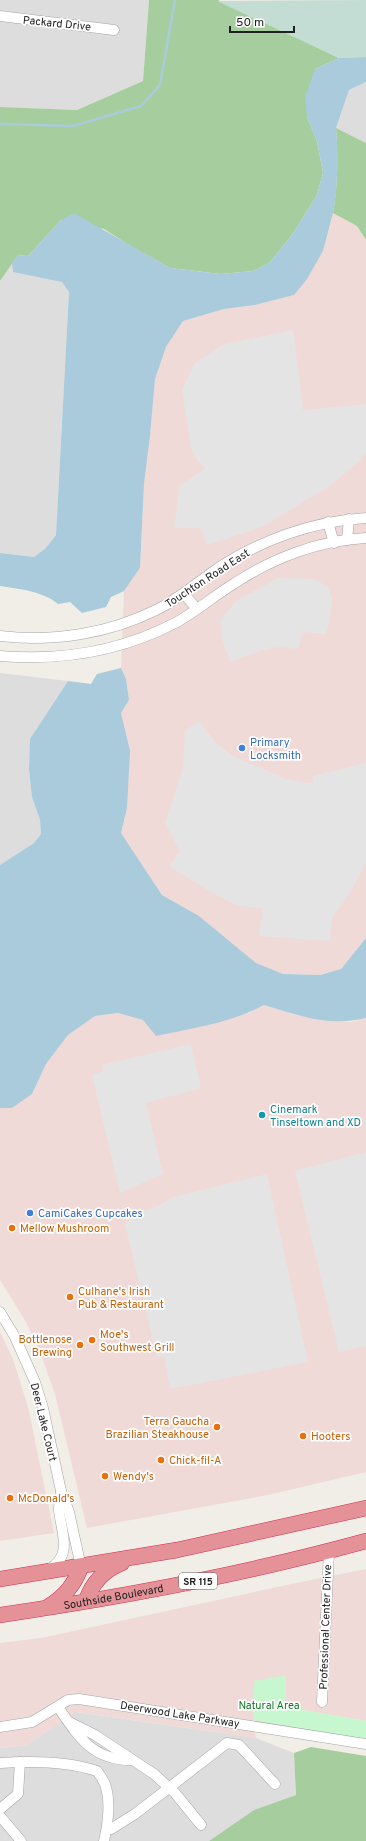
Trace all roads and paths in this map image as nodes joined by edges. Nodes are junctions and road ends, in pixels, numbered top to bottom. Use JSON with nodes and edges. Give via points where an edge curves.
{"nodes":[{"id":1,"x":0,"y":16,"type":"edge"},
{"id":2,"x":114,"y":30,"type":"dead end"},
{"id":3,"x":366,"y":518,"type":"edge"},
{"id":4,"x":349,"y":519,"type":"junction"},
{"id":5,"x":328,"y":522,"type":"junction"},
{"id":6,"x":366,"y":538,"type":"edge"},
{"id":7,"x":347,"y":540,"type":"junction"},
{"id":8,"x":334,"y":543,"type":"junction"},
{"id":9,"x":184,"y":594,"type":"junction"},
{"id":10,"x":197,"y":609,"type":"junction"},
{"id":11,"x":0,"y":636,"type":"edge"},
{"id":12,"x":0,"y":656,"type":"edge"},
{"id":13,"x":0,"y":1312,"type":"edge"},
{"id":14,"x":61,"y":1491,"type":"junction"},
{"id":15,"x":366,"y":1508,"type":"edge"},
{"id":16,"x":366,"y":1541,"type":"edge"},
{"id":17,"x":329,"y":1552,"type":"junction"},
{"id":18,"x":138,"y":1557,"type":"junction"},
{"id":19,"x":80,"y":1567,"type":"junction"},
{"id":20,"x":44,"y":1573,"type":"junction"},
{"id":21,"x":0,"y":1579,"type":"edge"},
{"id":22,"x":86,"y":1601,"type":"junction"},
{"id":23,"x":44,"y":1608,"type":"junction"},
{"id":24,"x":0,"y":1615,"type":"edge"},
{"id":25,"x":322,"y":1702,"type":"dead end"},
{"id":26,"x":58,"y":1707,"type":"junction"},
{"id":27,"x":69,"y":1722,"type":"junction"},
{"id":28,"x":0,"y":1727,"type":"edge"},
{"id":29,"x":104,"y":1741,"type":"junction"},
{"id":30,"x":366,"y":1744,"type":"edge"},
{"id":31,"x":100,"y":1752,"type":"junction"},
{"id":32,"x":131,"y":1760,"type":"junction"},
{"id":33,"x":20,"y":1762,"type":"junction"},
{"id":34,"x":0,"y":1763,"type":"edge"},
{"id":35,"x":275,"y":1784,"type":"dead end"},
{"id":36,"x":169,"y":1788,"type":"junction"},
{"id":37,"x":0,"y":1809,"type":"edge"},
{"id":38,"x":0,"y":1816,"type":"edge"},
{"id":39,"x":201,"y":1825,"type":"dead end"},
{"id":40,"x":107,"y":1828,"type":"junction"},
{"id":41,"x":21,"y":1841,"type":"edge"},
{"id":42,"x":104,"y":1841,"type":"edge"}],
"edges":[{"from":1,"to":2,"type":"street","name":"Packard Drive"},
{"from":3,"to":4,"type":"street","name":"Touchton Road East"},
{"from":4,"to":5,"type":"street","name":"Touchton Road East"},
{"from":4,"to":7,"type":"street"},
{"from":5,"to":8,"type":"street"},
{"from":5,"to":9,"type":"street","name":"Touchton Road East","via":[[251,549],[213,572]]},
{"from":6,"to":7,"type":"street","name":"Touchton Road East"},
{"from":7,"to":8,"type":"street","name":"Touchton Road East"},
{"from":8,"to":10,"type":"street","name":"Touchton Road East","via":[[275,560],[248,574]]},
{"from":9,"to":10,"type":"street"},
{"from":9,"to":11,"type":"street","name":"Touchton Road East","via":[[141,617],[88,633],[41,638]]},
{"from":10,"to":12,"type":"street","name":"Touchton Road East","via":[[178,622],[136,640],[85,653],[57,657]]},
{"from":13,"to":14,"type":"street","name":"Deer Lake Court","via":[[15,1337],[35,1382]]},
{"from":14,"to":19,"type":"street","name":"Deer Lake Court","via":[[70,1512]]},
{"from":14,"to":20,"type":"street","name":"Deer Lake Court","via":[[59,1511],[64,1538],[63,1552],[58,1562]]},
{"from":15,"to":18,"type":"highway"},
{"from":16,"to":17,"type":"highway","name":"Southside Boulevard","number":"SR 115"},
{"from":17,"to":22,"type":"highway","name":"Southside Boulevard","number":"SR 115","via":[[262,1568]]},
{"from":17,"to":25,"type":"street","name":"Professional Center Drive"},
{"from":18,"to":19,"type":"highway"},
{"from":18,"to":22,"type":"highway","via":[[116,1565],[98,1579],[88,1593]]},
{"from":19,"to":20,"type":"highway"},
{"from":19,"to":23,"type":"highway","via":[[70,1588],[58,1600]]},
{"from":20,"to":21,"type":"highway"},
{"from":22,"to":23,"type":"highway","name":"Southside Boulevard","number":"SR 115"},
{"from":23,"to":24,"type":"highway","name":"Southside Boulevard","number":"SR 115"},
{"from":26,"to":27,"type":"street"},
{"from":26,"to":28,"type":"street","name":"Deerwood Lake Parkway","via":[[32,1722]]},
{"from":26,"to":30,"type":"street","name":"Deerwood Lake Parkway","via":[[68,1700],[80,1698]]},
{"from":27,"to":29,"type":"street"},
{"from":27,"to":31,"type":"street","via":[[85,1744]]},
{"from":29,"to":31,"type":"street"},
{"from":29,"to":32,"type":"street"},
{"from":31,"to":32,"type":"street","via":[[117,1760]]},
{"from":32,"to":36,"type":"street","via":[[154,1774]]},
{"from":33,"to":34,"type":"street"},
{"from":33,"to":37,"type":"street","via":[[18,1794]]},
{"from":33,"to":40,"type":"street","via":[[82,1766],[98,1771],[106,1785]]},
{"from":35,"to":36,"type":"street","via":[[239,1745],[227,1742]]},
{"from":36,"to":39,"type":"street"},
{"from":36,"to":40,"type":"street","via":[[116,1826]]},
{"from":38,"to":41,"type":"street"},
{"from":40,"to":42,"type":"street"}]}
